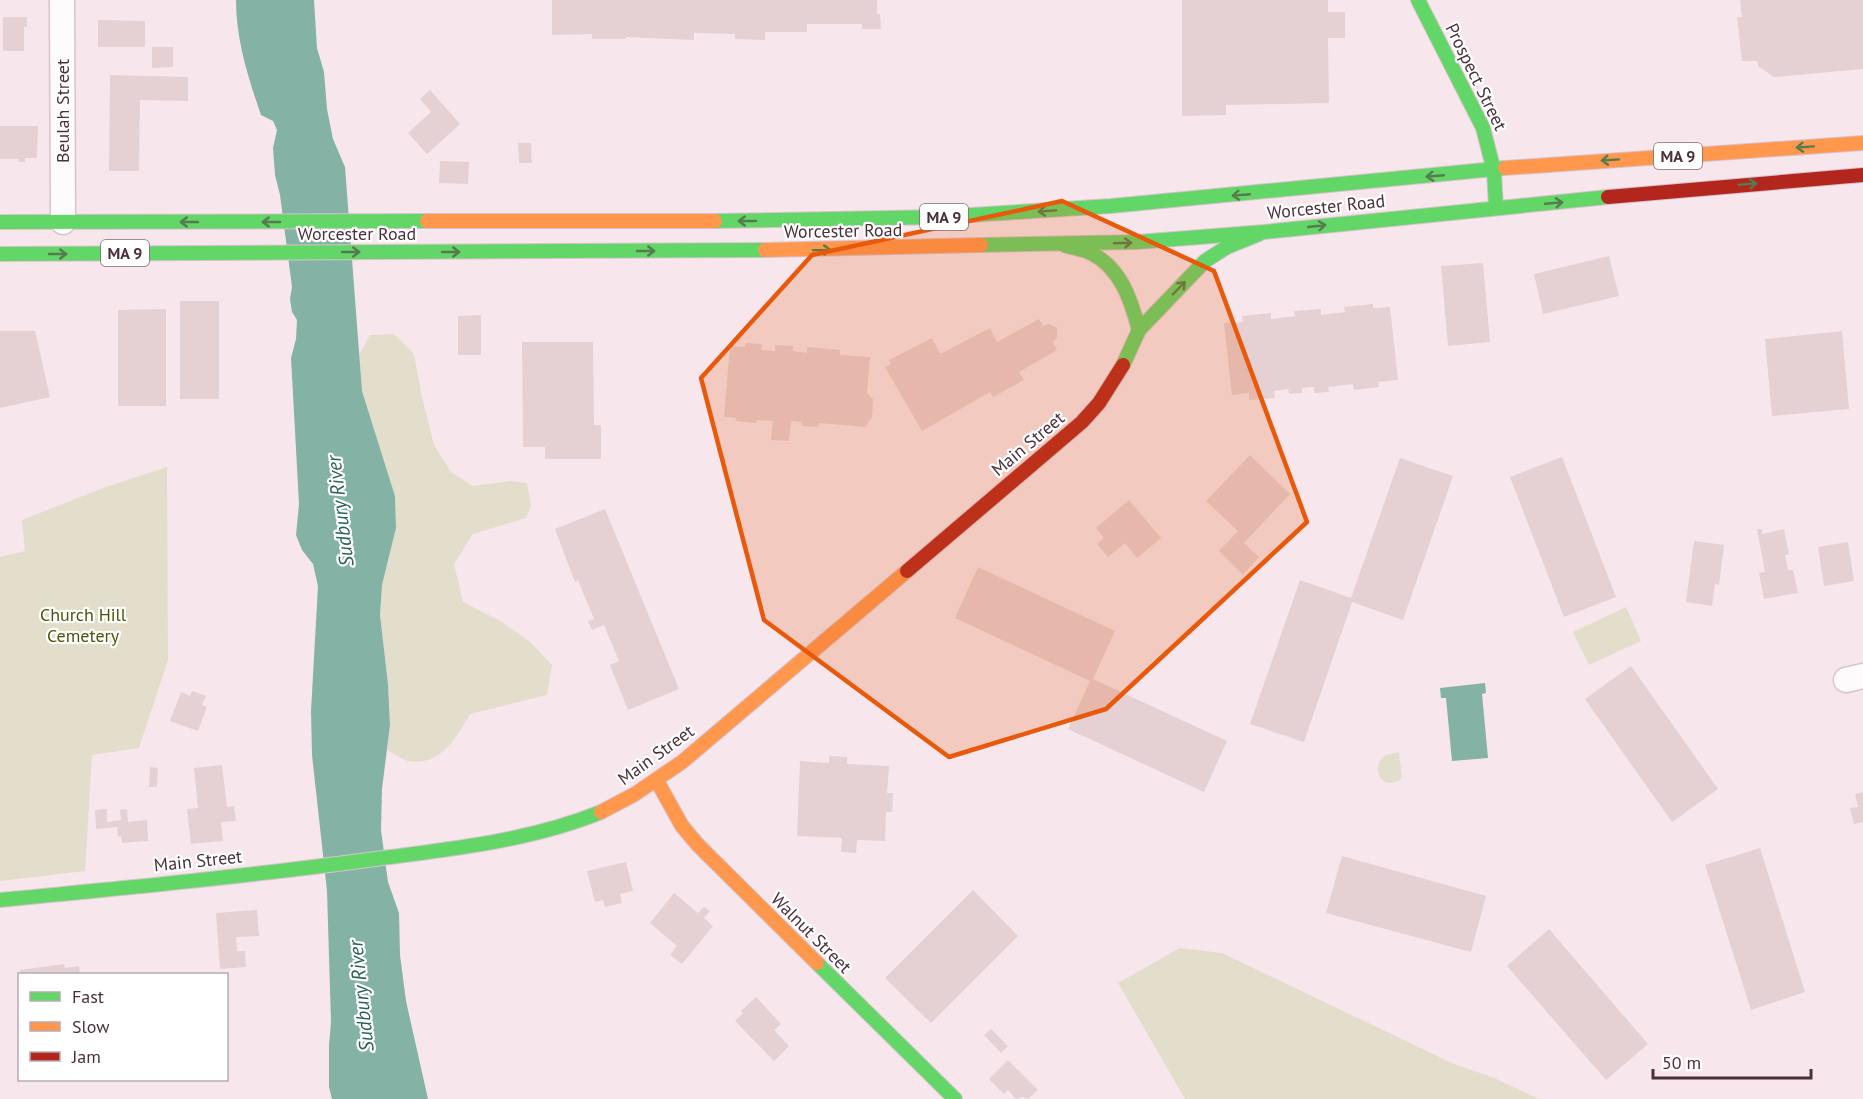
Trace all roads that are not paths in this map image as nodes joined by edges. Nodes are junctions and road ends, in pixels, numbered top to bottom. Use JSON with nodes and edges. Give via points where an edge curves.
{"nodes":[{"id":1,"x":62,"y":0,"type":"edge"},
{"id":2,"x":1418,"y":0,"type":"edge"},
{"id":3,"x":1863,"y":142,"type":"edge"},
{"id":4,"x":1494,"y":171,"type":"junction"},
{"id":5,"x":1863,"y":175,"type":"edge"},
{"id":6,"x":1496,"y":208,"type":"junction"},
{"id":7,"x":0,"y":222,"type":"edge"},
{"id":8,"x":63,"y":222,"type":"junction"},
{"id":9,"x":1264,"y":232,"type":"junction"},
{"id":10,"x":1064,"y":245,"type":"junction"},
{"id":11,"x":0,"y":254,"type":"edge"},
{"id":12,"x":1138,"y":330,"type":"junction"},
{"id":13,"x":657,"y":781,"type":"junction"},
{"id":14,"x":0,"y":900,"type":"edge"},
{"id":15,"x":954,"y":1099,"type":"edge"}],
"edges":[{"from":1,"to":8,"type":"street","name":"Beulah Street"},
{"from":2,"to":4,"type":"main road","name":"Prospect Street","via":[[1483,128]]},
{"from":3,"to":4,"type":"main road","name":"Worcester Road","number":"MA 9","one_way":true},
{"from":4,"to":6,"type":"main road","name":"Prospect Street"},
{"from":4,"to":8,"type":"main road","name":"Worcester Road","number":"MA 9","one_way":true,"via":[[962,216],[841,220]]},
{"from":6,"to":5,"type":"main road","name":"Worcester Road","number":"MA 9","one_way":true},
{"from":9,"to":6,"type":"main road","name":"Worcester Road","number":"MA 9","one_way":true},
{"from":7,"to":8,"type":"main road","name":"Worcester Road","number":"MA 9"},
{"from":10,"to":9,"type":"main road","name":"Worcester Road","number":"MA 9","one_way":true},
{"from":12,"to":9,"type":"main road","name":"Main Street","one_way":true,"via":[[1205,261]]},
{"from":11,"to":10,"type":"main road","name":"Worcester Road","number":"MA 9","one_way":true,"via":[[722,251]]},
{"from":10,"to":12,"type":"main road","via":[[1090,252],[1107,263],[1132,304]]},
{"from":12,"to":13,"type":"main road","name":"Main Street","via":[[1121,369],[1082,422]]},
{"from":13,"to":14,"type":"main road","name":"Main Street","via":[[605,810],[506,839],[299,869]]},
{"from":13,"to":15,"type":"main road","name":"Walnut Street","via":[[682,826],[698,845]]}]}
